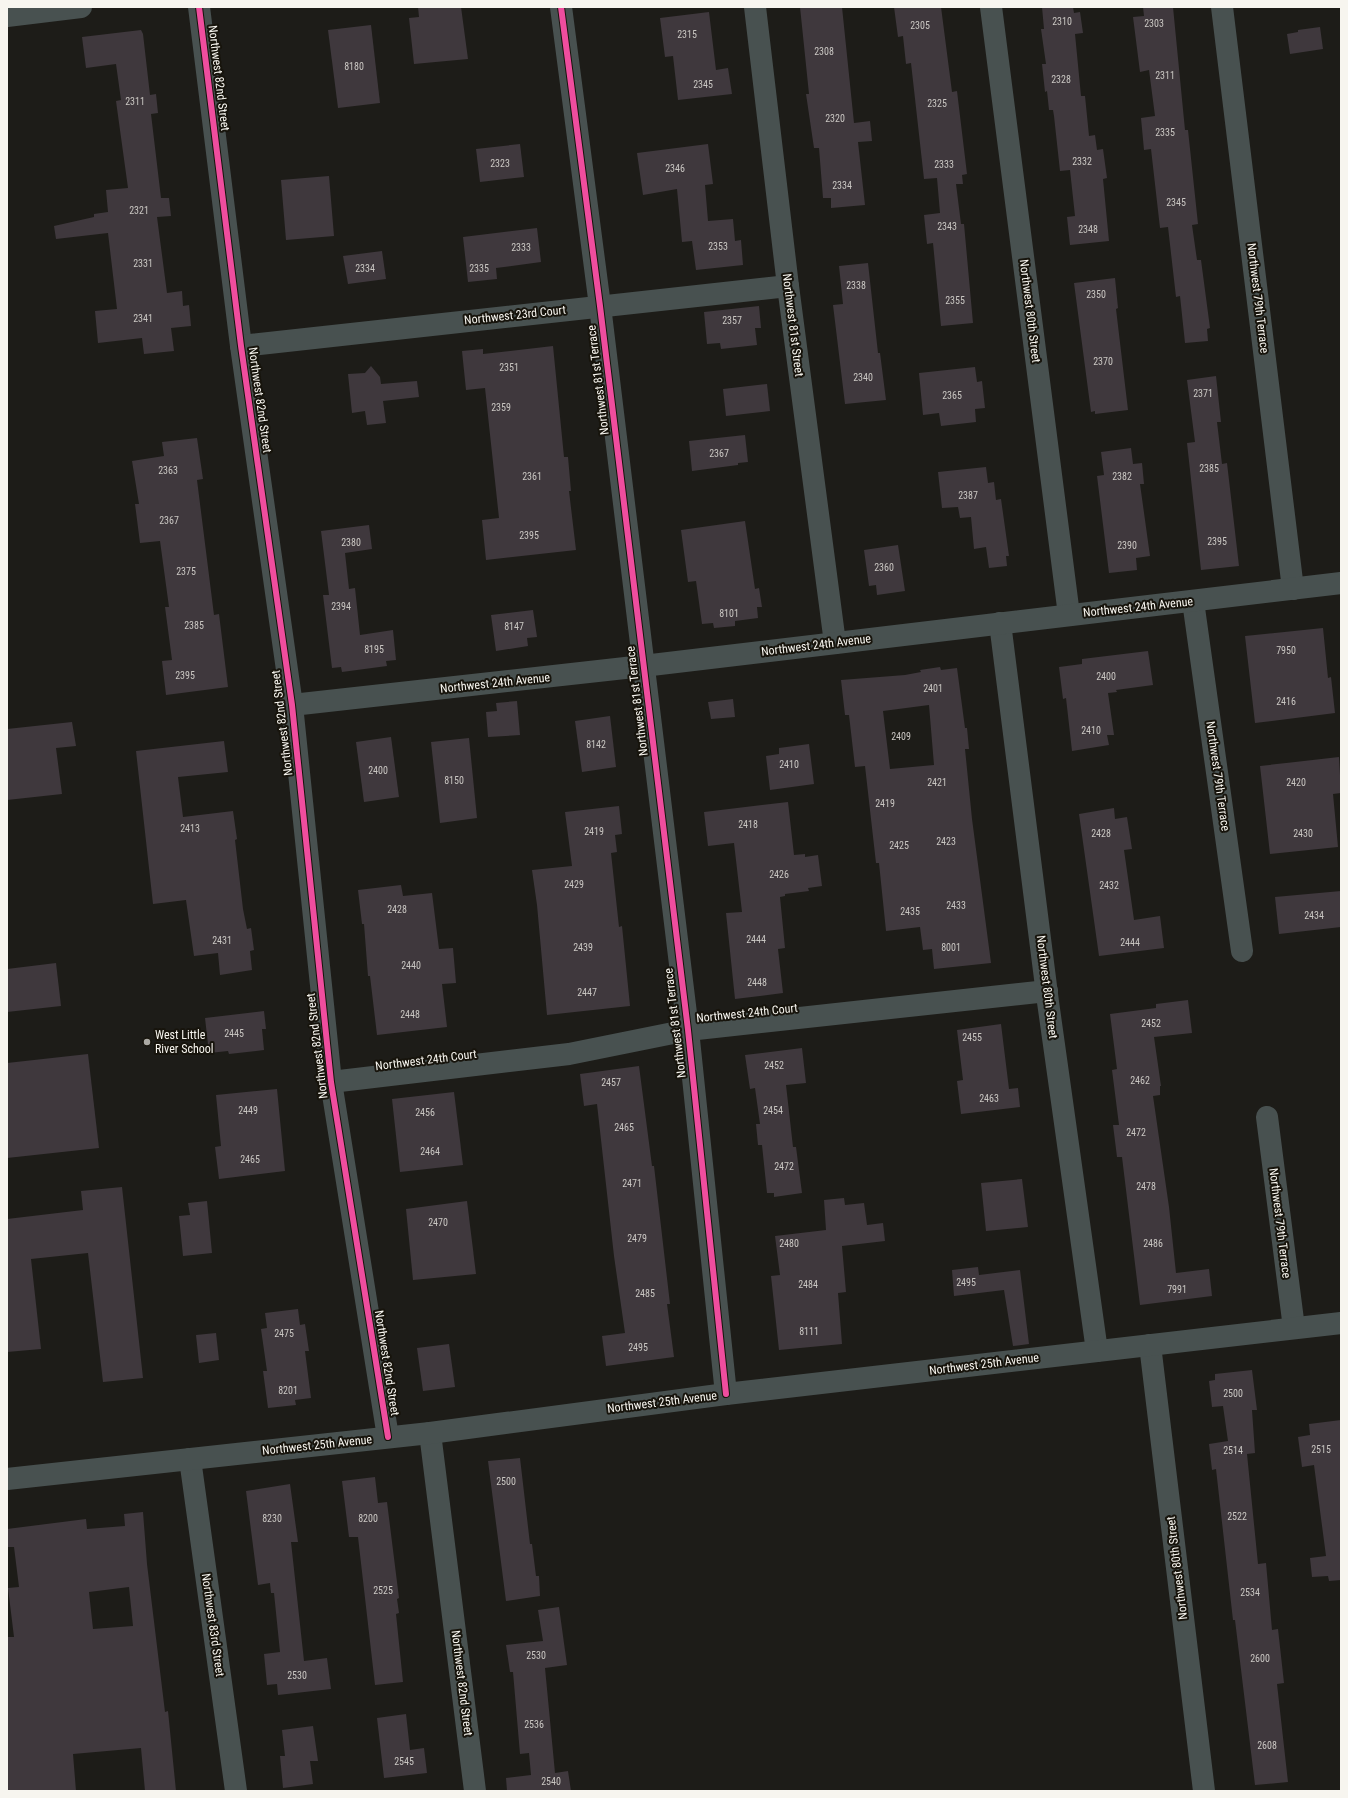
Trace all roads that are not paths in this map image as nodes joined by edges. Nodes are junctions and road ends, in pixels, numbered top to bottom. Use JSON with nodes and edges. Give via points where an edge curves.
{"nodes":[{"id":1,"x":81,"y":7,"type":"edge"},
{"id":2,"x":199,"y":7,"type":"edge"},
{"id":3,"x":561,"y":7,"type":"edge"},
{"id":4,"x":755,"y":7,"type":"edge"},
{"id":5,"x":991,"y":7,"type":"edge"},
{"id":6,"x":1222,"y":7,"type":"edge"},
{"id":7,"x":12,"y":13,"type":"edge"},
{"id":8,"x":788,"y":286,"type":"junction"},
{"id":9,"x":600,"y":306,"type":"junction"},
{"id":10,"x":241,"y":346,"type":"junction"},
{"id":11,"x":1341,"y":583,"type":"edge"},
{"id":12,"x":1293,"y":589,"type":"junction"},
{"id":13,"x":1193,"y":601,"type":"junction"},
{"id":14,"x":1069,"y":615,"type":"junction"},
{"id":15,"x":1000,"y":623,"type":"junction"},
{"id":16,"x":835,"y":643,"type":"junction"},
{"id":17,"x":643,"y":666,"type":"junction"},
{"id":18,"x":292,"y":705,"type":"junction"},
{"id":19,"x":1242,"y":951,"type":"dead end"},
{"id":20,"x":1047,"y":991,"type":"junction"},
{"id":21,"x":688,"y":1030,"type":"junction"},
{"id":22,"x":331,"y":1082,"type":"junction"},
{"id":23,"x":1267,"y":1117,"type":"dead end"},
{"id":24,"x":1341,"y":1323,"type":"edge"},
{"id":25,"x":1294,"y":1328,"type":"junction"},
{"id":26,"x":1150,"y":1345,"type":"junction"},
{"id":27,"x":1097,"y":1351,"type":"junction"},
{"id":28,"x":726,"y":1394,"type":"junction"},
{"id":29,"x":430,"y":1433,"type":"junction"},
{"id":30,"x":388,"y":1437,"type":"junction"},
{"id":31,"x":190,"y":1459,"type":"junction"},
{"id":32,"x":7,"y":1479,"type":"edge"},
{"id":33,"x":236,"y":1791,"type":"edge"},
{"id":34,"x":475,"y":1791,"type":"edge"},
{"id":35,"x":1204,"y":1791,"type":"edge"}],
"edges":[{"from":1,"to":7,"type":"street"},
{"from":2,"to":10,"type":"street","name":"Northwest 82nd Street"},
{"from":3,"to":9,"type":"street","name":"Northwest 81st Terrace"},
{"from":4,"to":8,"type":"street","name":"Northwest 81st Street"},
{"from":5,"to":14,"type":"street","name":"Northwest 80th Street"},
{"from":6,"to":12,"type":"street","name":"Northwest 79th Terrace"},
{"from":8,"to":9,"type":"street","name":"Northwest 23rd Court"},
{"from":8,"to":16,"type":"street","name":"Northwest 81st Street"},
{"from":9,"to":10,"type":"street","name":"Northwest 23rd Court"},
{"from":9,"to":17,"type":"street","name":"Northwest 81st Terrace"},
{"from":10,"to":18,"type":"street","name":"Northwest 82nd Street"},
{"from":11,"to":12,"type":"street","name":"Northwest 24th Avenue"},
{"from":12,"to":13,"type":"street","name":"Northwest 24th Avenue"},
{"from":13,"to":14,"type":"street","name":"Northwest 24th Avenue"},
{"from":13,"to":19,"type":"street","name":"Northwest 79th Terrace"},
{"from":14,"to":15,"type":"street","name":"Northwest 24th Avenue"},
{"from":15,"to":16,"type":"street","name":"Northwest 24th Avenue"},
{"from":15,"to":20,"type":"street","name":"Northwest 80th Street"},
{"from":16,"to":17,"type":"street","name":"Northwest 24th Avenue"},
{"from":17,"to":18,"type":"street","name":"Northwest 24th Avenue"},
{"from":17,"to":21,"type":"street","name":"Northwest 81st Terrace"},
{"from":18,"to":22,"type":"street","name":"Northwest 82nd Street"},
{"from":20,"to":21,"type":"street","name":"Northwest 24th Court"},
{"from":20,"to":27,"type":"street","name":"Northwest 80th Street"},
{"from":21,"to":22,"type":"street","name":"Northwest 24th Court","via":[[569,1054]]},
{"from":21,"to":28,"type":"street","name":"Northwest 81st Terrace"},
{"from":22,"to":30,"type":"street","name":"Northwest 82nd Street"},
{"from":23,"to":25,"type":"street","name":"Northwest 79th Terrace"},
{"from":24,"to":25,"type":"street","name":"Northwest 25th Avenue"},
{"from":25,"to":26,"type":"street","name":"Northwest 25th Avenue"},
{"from":26,"to":27,"type":"street","name":"Northwest 25th Avenue"},
{"from":26,"to":35,"type":"street","name":"Northwest 80th Street"},
{"from":27,"to":28,"type":"street","name":"Northwest 25th Avenue"},
{"from":28,"to":29,"type":"street","name":"Northwest 25th Avenue"},
{"from":29,"to":30,"type":"street","name":"Northwest 25th Avenue"},
{"from":29,"to":34,"type":"street","name":"Northwest 82nd Street"},
{"from":30,"to":31,"type":"street","name":"Northwest 25th Avenue"},
{"from":31,"to":32,"type":"street","name":"Northwest 25th Avenue"},
{"from":31,"to":33,"type":"street","name":"Northwest 83rd Street"}]}
